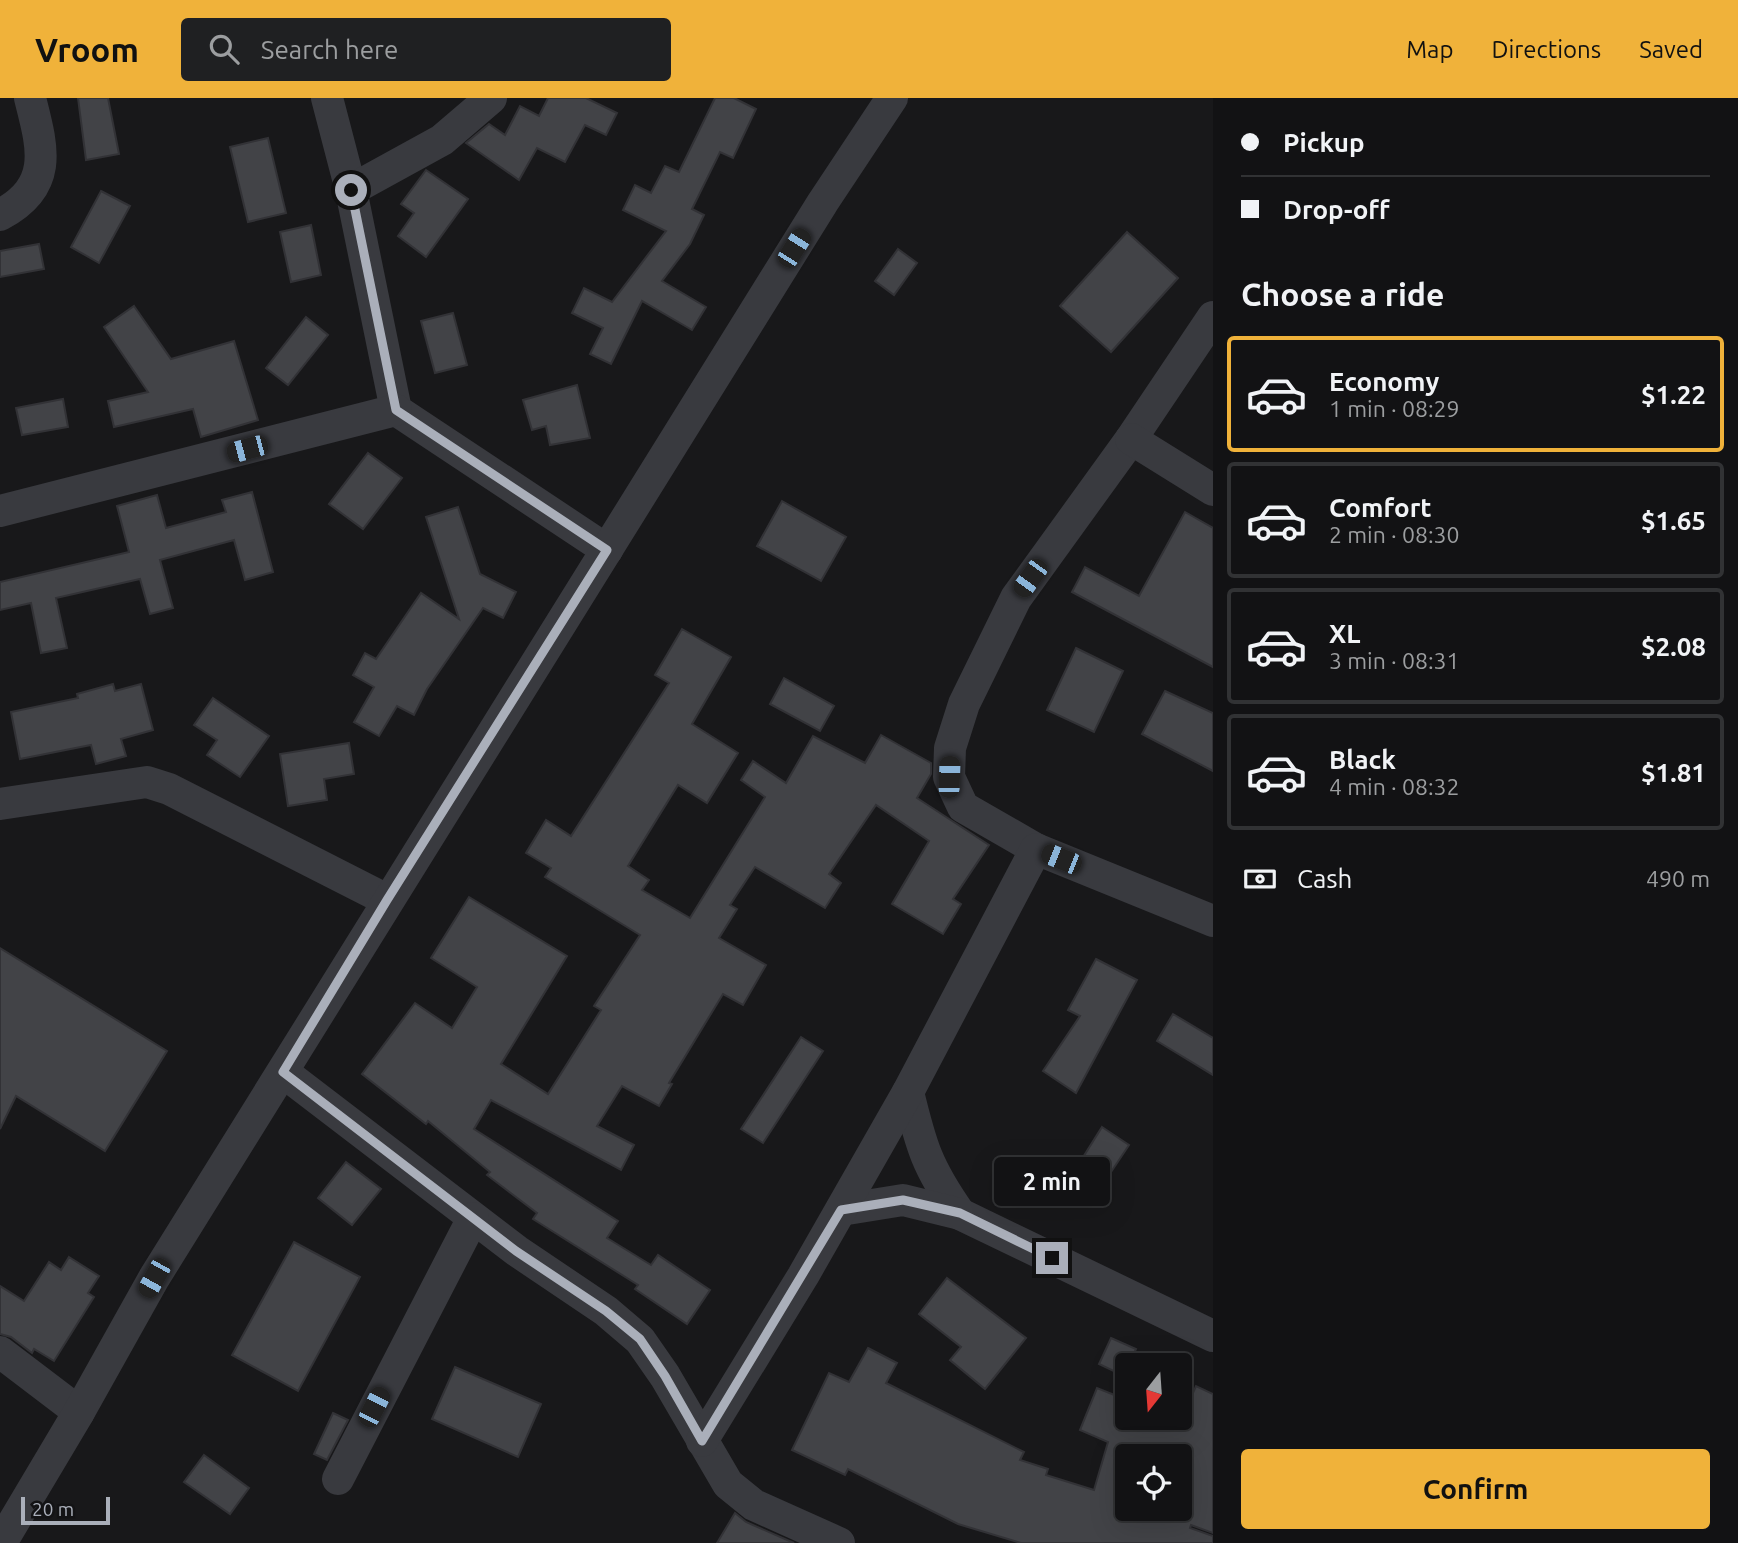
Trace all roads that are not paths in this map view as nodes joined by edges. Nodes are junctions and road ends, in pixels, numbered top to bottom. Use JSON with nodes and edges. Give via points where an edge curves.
{"nodes":[{"id":1,"x":30,"y":98,"type":"edge"},
{"id":2,"x":327,"y":98,"type":"edge"},
{"id":3,"x":491,"y":98,"type":"edge"},
{"id":4,"x":892,"y":98,"type":"edge"},
{"id":5,"x":351,"y":190,"type":"junction"},
{"id":6,"x":0,"y":215,"type":"edge"},
{"id":7,"x":1213,"y":317,"type":"edge"},
{"id":8,"x":396,"y":410,"type":"junction"},
{"id":9,"x":1131,"y":439,"type":"junction"},
{"id":10,"x":1213,"y":490,"type":"edge"},
{"id":11,"x":0,"y":511,"type":"edge"},
{"id":12,"x":607,"y":550,"type":"junction"},
{"id":13,"x":0,"y":804,"type":"edge"},
{"id":14,"x":1036,"y":849,"type":"junction"},
{"id":15,"x":387,"y":900,"type":"junction"},
{"id":16,"x":1213,"y":921,"type":"edge"},
{"id":17,"x":283,"y":1072,"type":"junction"},
{"id":18,"x":908,"y":1092,"type":"junction"},
{"id":19,"x":841,"y":1210,"type":"junction"},
{"id":20,"x":960,"y":1213,"type":"junction"},
{"id":21,"x":472,"y":1218,"type":"junction"},
{"id":22,"x":1213,"y":1336,"type":"edge"},
{"id":23,"x":0,"y":1352,"type":"edge"},
{"id":24,"x":79,"y":1412,"type":"junction"},
{"id":25,"x":702,"y":1441,"type":"junction"},
{"id":26,"x":338,"y":1479,"type":"dead end"},
{"id":27,"x":1,"y":1543,"type":"edge"},
{"id":28,"x":839,"y":1543,"type":"edge"}],
"edges":[{"from":1,"to":6,"type":"street","via":[[42,145],[38,180],[22,204]]},
{"from":2,"to":5,"type":"street"},
{"from":3,"to":5,"type":"street","via":[[442,140]]},
{"from":4,"to":12,"type":"street"},
{"from":5,"to":8,"type":"street"},
{"from":7,"to":9,"type":"street"},
{"from":8,"to":11,"type":"street"},
{"from":8,"to":12,"type":"street"},
{"from":9,"to":10,"type":"street"},
{"from":9,"to":14,"type":"street","via":[[1016,598],[964,704],[950,748],[949,777],[963,807]]},
{"from":12,"to":15,"type":"street"},
{"from":13,"to":15,"type":"street","via":[[147,782]]},
{"from":14,"to":16,"type":"street"},
{"from":14,"to":18,"type":"street"},
{"from":15,"to":17,"type":"street"},
{"from":17,"to":21,"type":"street"},
{"from":17,"to":24,"type":"street","via":[[154,1278]]},
{"from":18,"to":19,"type":"street"},
{"from":18,"to":20,"type":"street","via":[[934,1177]]},
{"from":19,"to":20,"type":"street","via":[[903,1200]]},
{"from":19,"to":25,"type":"street"},
{"from":20,"to":22,"type":"street"},
{"from":21,"to":25,"type":"street","via":[[640,1339]]},
{"from":21,"to":26,"type":"street"},
{"from":23,"to":24,"type":"street"},
{"from":24,"to":27,"type":"street"},
{"from":25,"to":28,"type":"street","via":[[728,1484],[754,1505]]}]}
